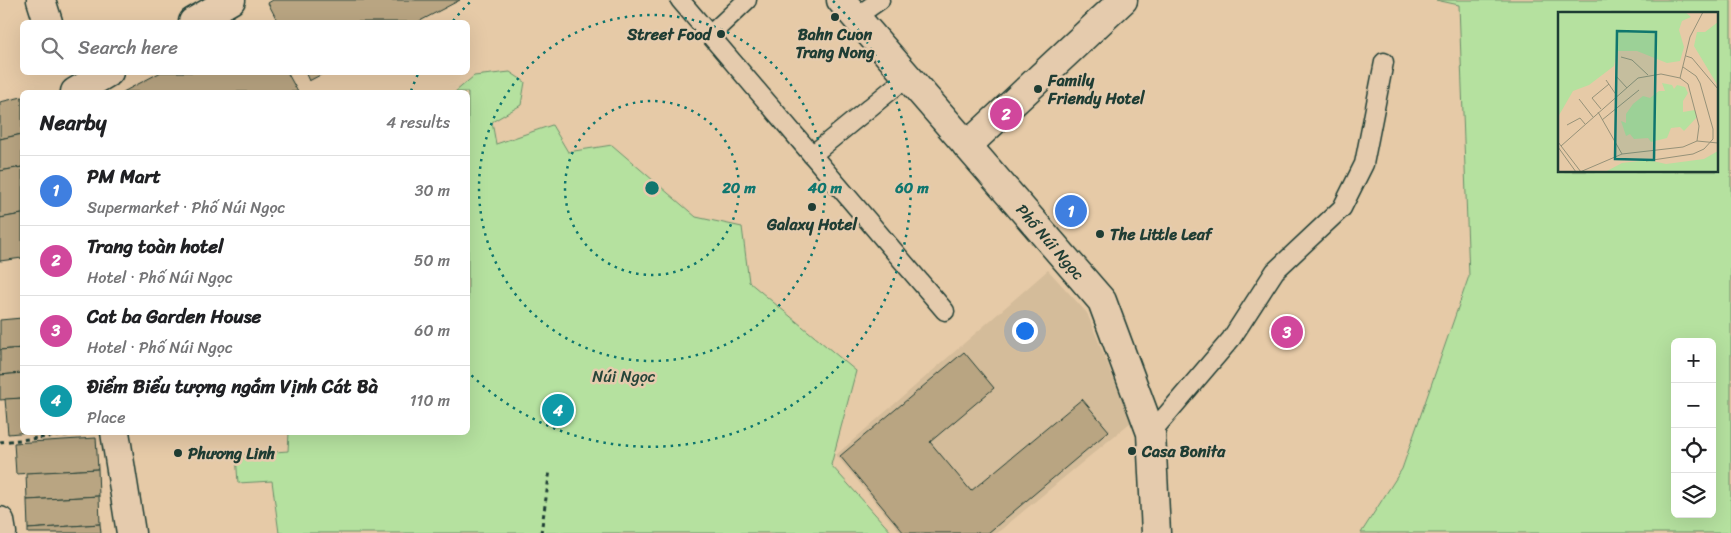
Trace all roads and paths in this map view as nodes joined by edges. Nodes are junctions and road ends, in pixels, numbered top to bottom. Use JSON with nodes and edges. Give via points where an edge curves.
{"nodes":[{"id":1,"x":41,"y":0,"type":"edge"},
{"id":2,"x":231,"y":0,"type":"edge"},
{"id":3,"x":680,"y":0,"type":"edge"},
{"id":4,"x":747,"y":0,"type":"edge"},
{"id":5,"x":880,"y":0,"type":"edge"},
{"id":6,"x":1123,"y":0,"type":"edge"},
{"id":7,"x":848,"y":9,"type":"edge"},
{"id":8,"x":47,"y":20,"type":"edge"},
{"id":9,"x":196,"y":20,"type":"edge"},
{"id":10,"x":710,"y":34,"type":"junction"},
{"id":11,"x":1384,"y":62,"type":"dead end"},
{"id":12,"x":66,"y":75,"type":"edge"},
{"id":13,"x":104,"y":75,"type":"edge"},
{"id":14,"x":908,"y":77,"type":"junction"},
{"id":15,"x":71,"y":90,"type":"edge"},
{"id":16,"x":79,"y":90,"type":"edge"},
{"id":17,"x":967,"y":146,"type":"junction"},
{"id":18,"x":812,"y":156,"type":"junction"},
{"id":19,"x":945,"y":311,"type":"dead end"},
{"id":20,"x":1151,"y":432,"type":"junction"},
{"id":21,"x":67,"y":435,"type":"edge"},
{"id":22,"x":115,"y":435,"type":"edge"},
{"id":23,"x":0,"y":442,"type":"edge"},
{"id":24,"x":550,"y":470,"type":"dead end"},
{"id":25,"x":0,"y":521,"type":"edge"},
{"id":26,"x":2,"y":533,"type":"edge"},
{"id":27,"x":131,"y":533,"type":"edge"},
{"id":28,"x":542,"y":533,"type":"edge"},
{"id":29,"x":1156,"y":533,"type":"edge"}],
"edges":[{"from":1,"to":8,"type":"street"},
{"from":2,"to":9,"type":"street"},
{"from":3,"to":10,"type":"lane"},
{"from":4,"to":10,"type":"lane"},
{"from":5,"to":7,"type":"lane"},
{"from":6,"to":17,"type":"street"},
{"from":7,"to":14,"type":"street","name":"Phố Núi Ngọc"},
{"from":10,"to":18,"type":"lane"},
{"from":11,"to":20,"type":"lane","via":[[1364,164],[1342,208],[1275,271],[1231,339]]},
{"from":12,"to":15,"type":"street"},
{"from":13,"to":16,"type":"street"},
{"from":14,"to":17,"type":"street","name":"Phố Núi Ngọc"},
{"from":14,"to":18,"type":"lane"},
{"from":17,"to":20,"type":"street","name":"Phố Núi Ngọc","via":[[1102,301]]},
{"from":18,"to":19,"type":"lane"},
{"from":20,"to":29,"type":"street","name":"Phố Núi Ngọc"},
{"from":21,"to":23,"type":"path"},
{"from":22,"to":27,"type":"street"},
{"from":24,"to":28,"type":"path"},
{"from":25,"to":26,"type":"street"}]}
